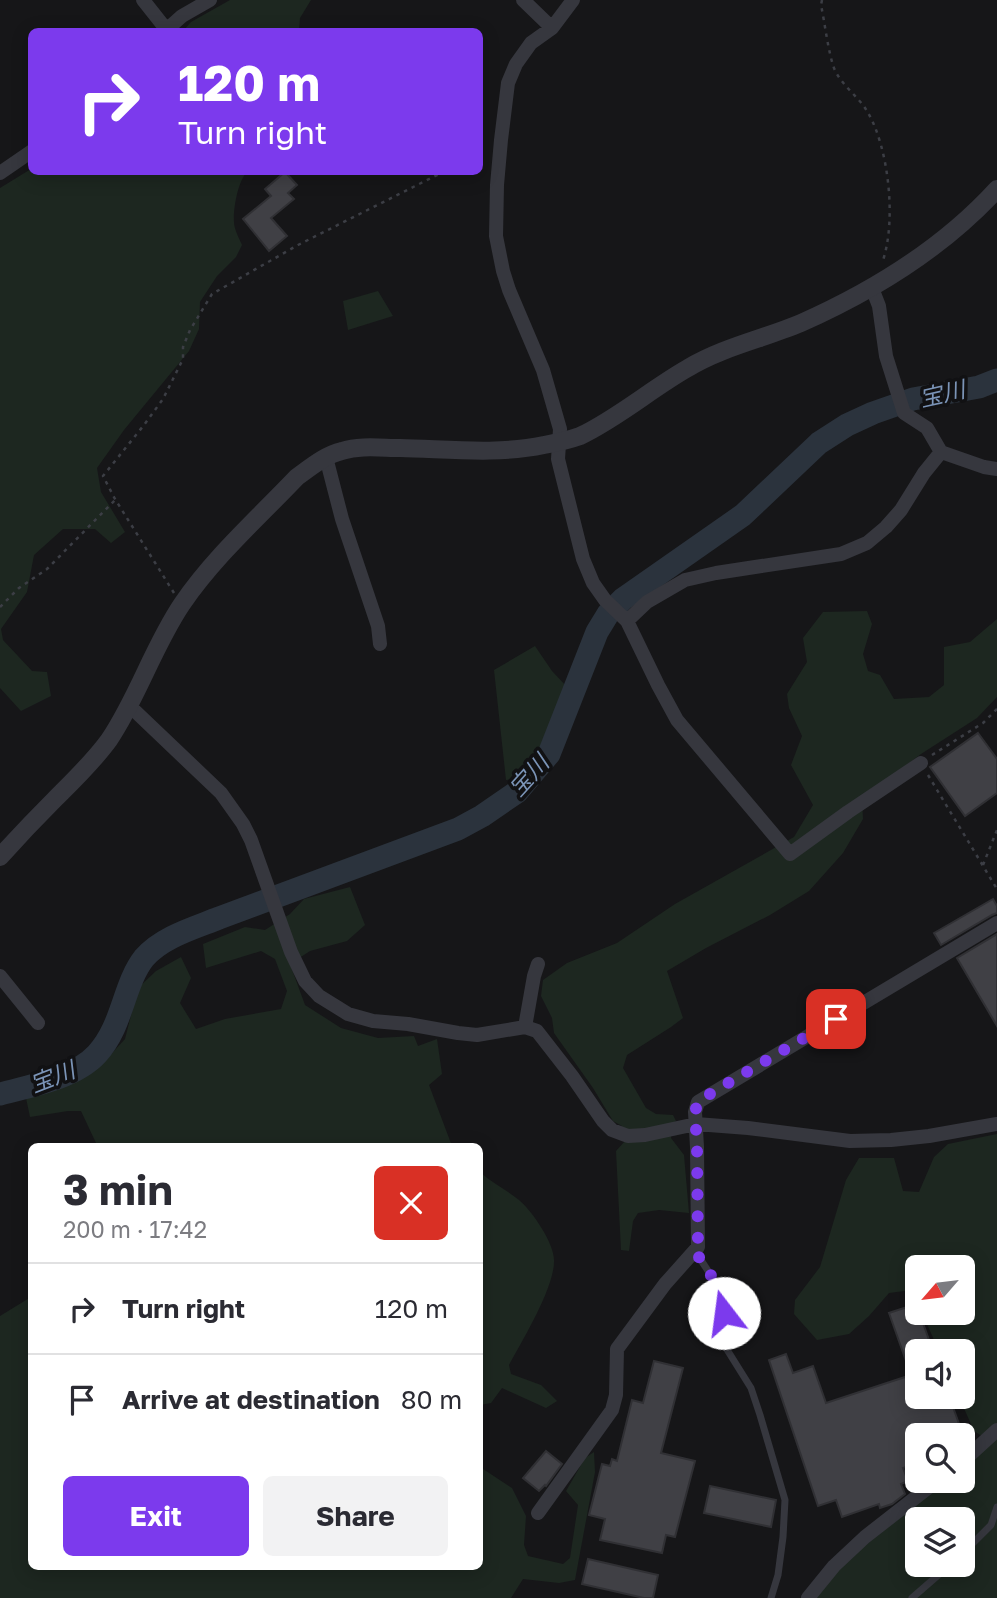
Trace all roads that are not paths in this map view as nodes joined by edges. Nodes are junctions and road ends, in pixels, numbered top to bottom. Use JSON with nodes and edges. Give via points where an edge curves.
{"nodes":[{"id":1,"x":143,"y":0,"type":"edge"},
{"id":2,"x":210,"y":0,"type":"edge"},
{"id":3,"x":523,"y":0,"type":"edge"},
{"id":4,"x":573,"y":0,"type":"edge"},
{"id":5,"x":552,"y":27,"type":"junction"},
{"id":6,"x":164,"y":28,"type":"edge"},
{"id":7,"x":167,"y":28,"type":"edge"},
{"id":8,"x":28,"y":153,"type":"edge"},
{"id":9,"x":0,"y":173,"type":"edge"},
{"id":10,"x":997,"y":189,"type":"edge"},
{"id":11,"x":872,"y":288,"type":"junction"},
{"id":12,"x":560,"y":440,"type":"junction"},
{"id":13,"x":941,"y":452,"type":"junction"},
{"id":14,"x":324,"y":458,"type":"junction"},
{"id":15,"x":997,"y":469,"type":"edge"},
{"id":16,"x":627,"y":621,"type":"junction"},
{"id":17,"x":380,"y":644,"type":"dead end"},
{"id":18,"x":128,"y":707,"type":"junction"},
{"id":19,"x":921,"y":763,"type":"road end"},
{"id":20,"x":0,"y":857,"type":"edge"},
{"id":21,"x":997,"y":923,"type":"edge"},
{"id":22,"x":538,"y":964,"type":"dead end"},
{"id":23,"x":0,"y":976,"type":"edge"},
{"id":24,"x":38,"y":1023,"type":"dead end"},
{"id":25,"x":525,"y":1027,"type":"junction"},
{"id":26,"x":696,"y":1124,"type":"junction"},
{"id":27,"x":997,"y":1124,"type":"edge"},
{"id":28,"x":695,"y":1251,"type":"junction"},
{"id":29,"x":997,"y":1430,"type":"edge"},
{"id":30,"x":975,"y":1450,"type":"edge"},
{"id":31,"x":921,"y":1493,"type":"edge"},
{"id":32,"x":997,"y":1507,"type":"edge"},
{"id":33,"x":538,"y":1513,"type":"dead end"},
{"id":34,"x":975,"y":1542,"type":"edge"},
{"id":35,"x":936,"y":1577,"type":"edge"},
{"id":36,"x":771,"y":1598,"type":"edge"},
{"id":37,"x":808,"y":1598,"type":"edge"},
{"id":38,"x":912,"y":1598,"type":"edge"}],
"edges":[{"from":1,"to":6,"type":"street"},
{"from":2,"to":7,"type":"street"},
{"from":3,"to":5,"type":"street"},
{"from":4,"to":5,"type":"street"},
{"from":5,"to":12,"type":"street","via":[[531,43],[508,83],[500,140],[496,236],[509,290],[543,370]]},
{"from":8,"to":9,"type":"street"},
{"from":10,"to":11,"type":"street","via":[[933,246]]},
{"from":11,"to":12,"type":"street","via":[[799,324],[719,352],[578,437]]},
{"from":11,"to":13,"type":"street","via":[[904,413],[927,428]]},
{"from":12,"to":14,"type":"street","via":[[499,450],[366,448]]},
{"from":12,"to":16,"type":"street","via":[[558,459],[583,559],[605,600]]},
{"from":13,"to":15,"type":"street"},
{"from":13,"to":16,"type":"street","via":[[901,510],[867,543],[841,554],[685,580],[647,602]]},
{"from":14,"to":17,"type":"street"},
{"from":14,"to":18,"type":"street","via":[[297,477],[213,565],[166,630]]},
{"from":16,"to":19,"type":"street","via":[[677,720],[790,854]]},
{"from":18,"to":20,"type":"street","via":[[92,762]]},
{"from":18,"to":25,"type":"street","via":[[221,793],[247,832],[291,952],[305,981],[319,996],[348,1014],[373,1021],[477,1035]]},
{"from":21,"to":26,"type":"street","via":[[698,1101]]},
{"from":22,"to":25,"type":"street"},
{"from":23,"to":24,"type":"street"},
{"from":25,"to":26,"type":"street","via":[[537,1031],[612,1129],[628,1136],[645,1135]]},
{"from":26,"to":27,"type":"street","via":[[850,1141],[929,1136]]},
{"from":26,"to":28,"type":"street"},
{"from":28,"to":33,"type":"street","via":[[617,1349],[617,1395],[612,1410]]},
{"from":28,"to":36,"type":"lane","via":[[726,1294],[726,1348],[751,1388],[785,1500],[778,1575]]},
{"from":29,"to":30,"type":"street"},
{"from":31,"to":37,"type":"street","via":[[865,1537]]},
{"from":32,"to":34,"type":"lane","via":[[991,1525]]},
{"from":35,"to":38,"type":"lane"}]}
